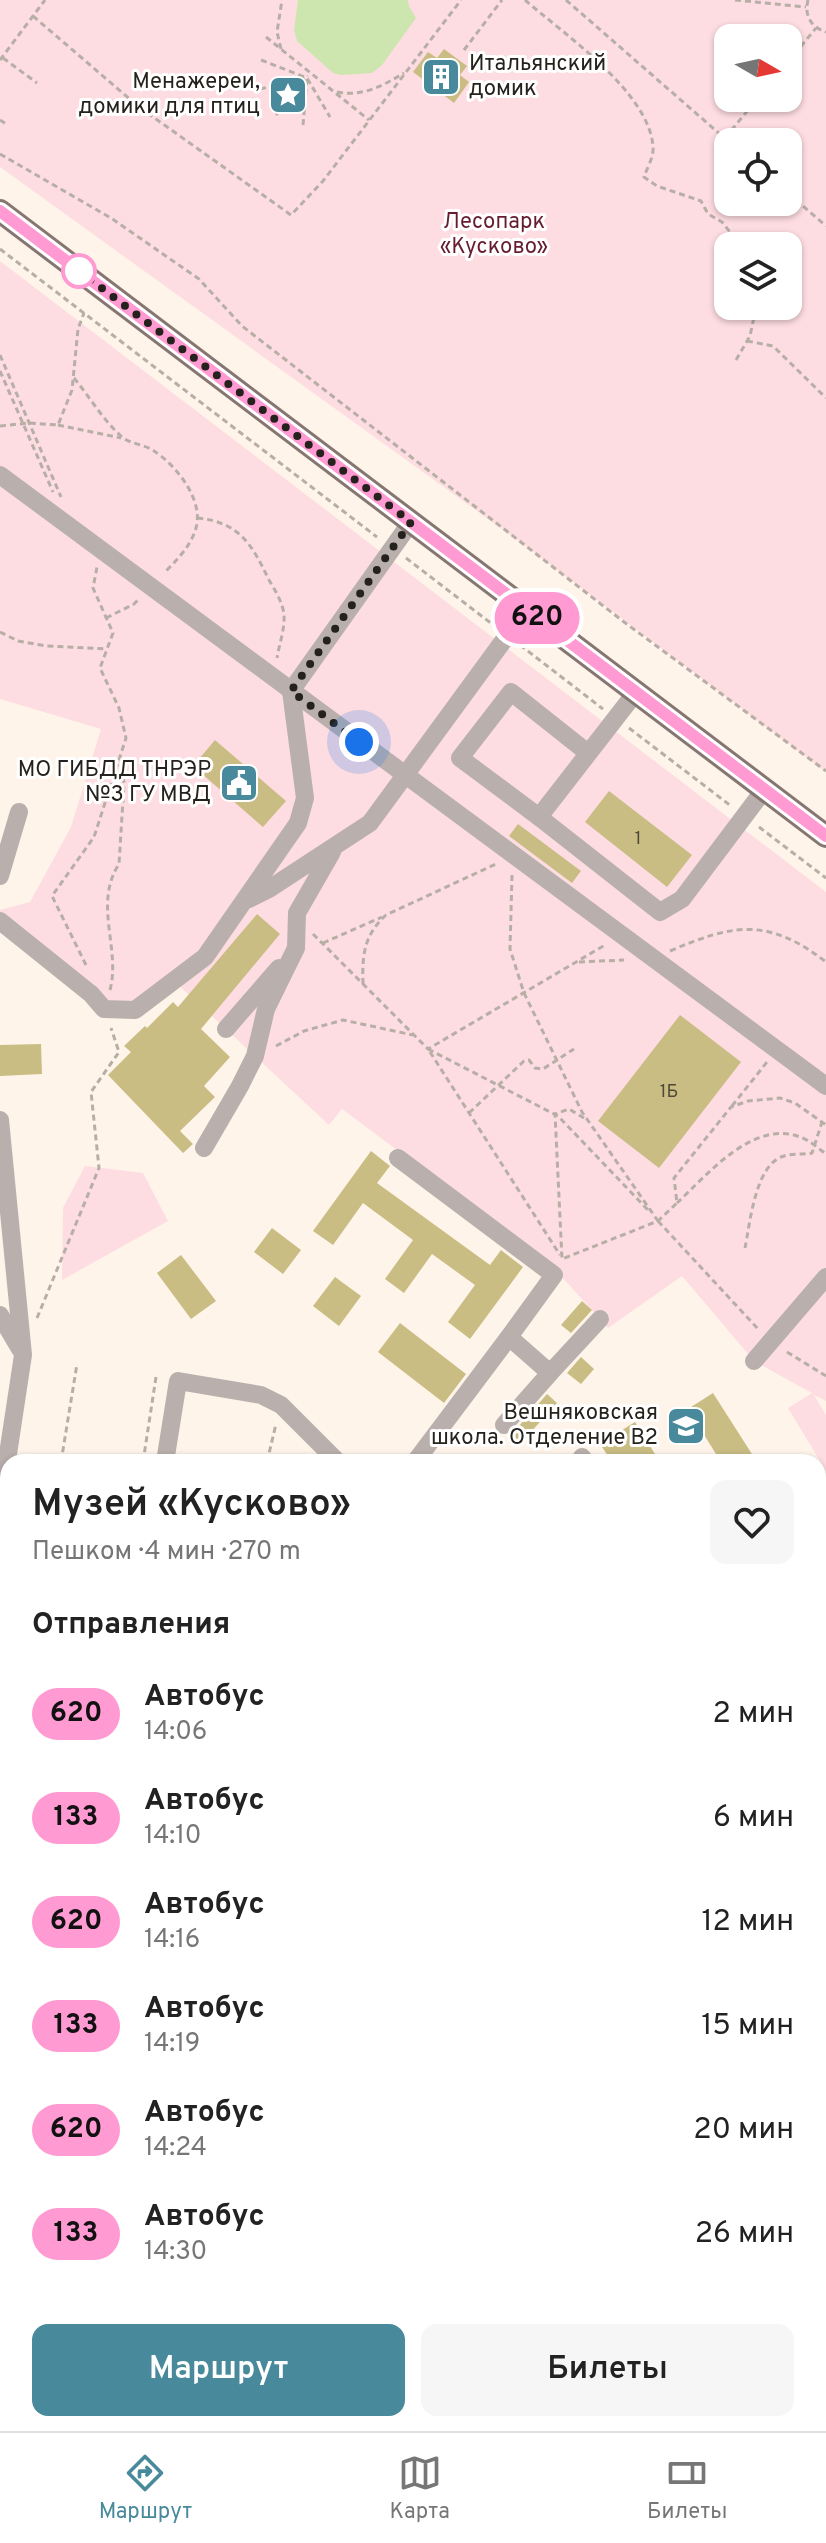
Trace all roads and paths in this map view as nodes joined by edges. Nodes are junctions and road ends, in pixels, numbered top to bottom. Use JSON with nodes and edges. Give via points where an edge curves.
{"nodes":[{"id":1,"x":45,"y":0,"type":"edge"},
{"id":2,"x":282,"y":0,"type":"edge"},
{"id":3,"x":461,"y":0,"type":"edge"},
{"id":4,"x":502,"y":0,"type":"edge"},
{"id":5,"x":525,"y":0,"type":"edge"},
{"id":6,"x":566,"y":0,"type":"edge"},
{"id":7,"x":735,"y":0,"type":"edge"},
{"id":8,"x":808,"y":0,"type":"edge"},
{"id":9,"x":806,"y":7,"type":"junction"},
{"id":10,"x":33,"y":16,"type":"junction"},
{"id":11,"x":816,"y":28,"type":"junction"},
{"id":12,"x":826,"y":32,"type":"edge"},
{"id":13,"x":266,"y":37,"type":"dead end"},
{"id":14,"x":802,"y":45,"type":"edge"},
{"id":15,"x":281,"y":49,"type":"junction"},
{"id":16,"x":464,"y":50,"type":"dead end"},
{"id":17,"x":1,"y":58,"type":"edge"},
{"id":18,"x":261,"y":60,"type":"dead end"},
{"id":19,"x":407,"y":71,"type":"junction"},
{"id":20,"x":309,"y":75,"type":"junction"},
{"id":21,"x":37,"y":83,"type":"dead end"},
{"id":22,"x":260,"y":89,"type":"dead end"},
{"id":23,"x":333,"y":91,"type":"junction"},
{"id":24,"x":276,"y":115,"type":"dead end"},
{"id":25,"x":330,"y":117,"type":"dead end"},
{"id":26,"x":0,"y":120,"type":"edge"},
{"id":27,"x":369,"y":120,"type":"junction"},
{"id":28,"x":6,"y":124,"type":"dead end"},
{"id":29,"x":303,"y":125,"type":"dead end"},
{"id":30,"x":714,"y":129,"type":"edge"},
{"id":31,"x":0,"y":154,"type":"edge"},
{"id":32,"x":802,"y":205,"type":"edge"},
{"id":33,"x":0,"y":211,"type":"edge"},
{"id":34,"x":826,"y":226,"type":"edge"},
{"id":35,"x":730,"y":232,"type":"edge"},
{"id":36,"x":0,"y":249,"type":"edge"},
{"id":37,"x":84,"y":313,"type":"junction"},
{"id":38,"x":753,"y":320,"type":"edge"},
{"id":39,"x":747,"y":341,"type":"junction"},
{"id":40,"x":0,"y":355,"type":"edge"},
{"id":41,"x":736,"y":360,"type":"dead end"},
{"id":42,"x":74,"y":378,"type":"junction"},
{"id":43,"x":826,"y":398,"type":"edge"},
{"id":44,"x":29,"y":423,"type":"junction"},
{"id":45,"x":58,"y":425,"type":"junction"},
{"id":46,"x":0,"y":426,"type":"edge"},
{"id":47,"x":122,"y":438,"type":"junction"},
{"id":48,"x":0,"y":475,"type":"edge"},
{"id":49,"x":197,"y":518,"type":"junction"},
{"id":50,"x":411,"y":522,"type":"junction"},
{"id":51,"x":77,"y":534,"type":"junction"},
{"id":52,"x":393,"y":548,"type":"junction"},
{"id":53,"x":100,"y":551,"type":"junction"},
{"id":54,"x":150,"y":588,"type":"junction"},
{"id":55,"x":526,"y":610,"type":"junction"},
{"id":56,"x":106,"y":618,"type":"junction"},
{"id":57,"x":0,"y":632,"type":"edge"},
{"id":58,"x":508,"y":636,"type":"junction"},
{"id":59,"x":107,"y":649,"type":"junction"},
{"id":60,"x":270,"y":675,"type":"junction"},
{"id":61,"x":291,"y":691,"type":"junction"},
{"id":62,"x":636,"y":692,"type":"junction"},
{"id":63,"x":615,"y":718,"type":"junction"},
{"id":64,"x":121,"y":753,"type":"junction"},
{"id":65,"x":588,"y":753,"type":"junction"},
{"id":66,"x":826,"y":771,"type":"edge"},
{"id":67,"x":405,"y":776,"type":"junction"},
{"id":68,"x":764,"y":790,"type":"junction"},
{"id":69,"x":19,"y":812,"type":"dead end"},
{"id":70,"x":744,"y":816,"type":"junction"},
{"id":71,"x":539,"y":817,"type":"junction"},
{"id":72,"x":826,"y":836,"type":"edge"},
{"id":73,"x":335,"y":846,"type":"junction"},
{"id":74,"x":513,"y":856,"type":"junction"},
{"id":75,"x":0,"y":876,"type":"edge"},
{"id":76,"x":826,"y":878,"type":"edge"},
{"id":77,"x":246,"y":900,"type":"junction"},
{"id":78,"x":386,"y":915,"type":"junction"},
{"id":79,"x":296,"y":917,"type":"junction"},
{"id":80,"x":0,"y":921,"type":"edge"},
{"id":81,"x":620,"y":935,"type":"junction"},
{"id":82,"x":323,"y":943,"type":"junction"},
{"id":83,"x":296,"y":948,"type":"junction"},
{"id":84,"x":652,"y":958,"type":"junction"},
{"id":85,"x":575,"y":962,"type":"junction"},
{"id":86,"x":826,"y":962,"type":"edge"},
{"id":87,"x":363,"y":984,"type":"junction"},
{"id":88,"x":524,"y":993,"type":"junction"},
{"id":89,"x":91,"y":994,"type":"junction"},
{"id":90,"x":104,"y":1009,"type":"junction"},
{"id":91,"x":226,"y":1029,"type":"dead end"},
{"id":92,"x":413,"y":1035,"type":"junction"},
{"id":93,"x":428,"y":1049,"type":"junction"},
{"id":94,"x":574,"y":1049,"type":"dead end"},
{"id":95,"x":777,"y":1050,"type":"junction"},
{"id":96,"x":255,"y":1056,"type":"junction"},
{"id":97,"x":557,"y":1059,"type":"junction"},
{"id":98,"x":498,"y":1085,"type":"junction"},
{"id":99,"x":826,"y":1086,"type":"edge"},
{"id":100,"x":731,"y":1107,"type":"junction"},
{"id":101,"x":469,"y":1113,"type":"junction"},
{"id":102,"x":555,"y":1114,"type":"junction"},
{"id":103,"x":587,"y":1119,"type":"junction"},
{"id":104,"x":0,"y":1120,"type":"edge"},
{"id":105,"x":824,"y":1124,"type":"edge"},
{"id":106,"x":816,"y":1147,"type":"junction"},
{"id":107,"x":204,"y":1148,"type":"dead end"},
{"id":108,"x":826,"y":1154,"type":"edge"},
{"id":109,"x":398,"y":1158,"type":"dead end"},
{"id":110,"x":677,"y":1203,"type":"junction"},
{"id":111,"x":658,"y":1221,"type":"junction"},
{"id":112,"x":745,"y":1248,"type":"dead end"},
{"id":113,"x":557,"y":1266,"type":"junction"},
{"id":114,"x":826,"y":1277,"type":"edge"},
{"id":115,"x":0,"y":1315,"type":"edge"},
{"id":116,"x":600,"y":1319,"type":"dead end"},
{"id":117,"x":509,"y":1337,"type":"junction"},
{"id":118,"x":770,"y":1341,"type":"junction"},
{"id":119,"x":23,"y":1355,"type":"junction"},
{"id":120,"x":754,"y":1361,"type":"dead end"},
{"id":121,"x":77,"y":1364,"type":"dead end"},
{"id":122,"x":550,"y":1373,"type":"junction"},
{"id":123,"x":826,"y":1376,"type":"edge"},
{"id":124,"x":156,"y":1377,"type":"dead end"},
{"id":125,"x":281,"y":1405,"type":"junction"},
{"id":126,"x":504,"y":1425,"type":"dead end"},
{"id":127,"x":8,"y":1454,"type":"edge"},
{"id":128,"x":62,"y":1454,"type":"edge"},
{"id":129,"x":144,"y":1454,"type":"edge"},
{"id":130,"x":166,"y":1454,"type":"edge"},
{"id":131,"x":269,"y":1454,"type":"edge"},
{"id":132,"x":330,"y":1454,"type":"edge"},
{"id":133,"x":421,"y":1454,"type":"edge"}],
"edges":[{"from":1,"to":10,"type":"path"},
{"from":2,"to":15,"type":"path","via":[[277,32]]},
{"from":3,"to":19,"type":"path"},
{"from":4,"to":16,"type":"path"},
{"from":5,"to":35,"type":"path","via":[[634,100],[650,128],[654,151],[644,177],[701,201]]},
{"from":6,"to":30,"type":"path"},
{"from":7,"to":9,"type":"path"},
{"from":8,"to":9,"type":"path"},
{"from":9,"to":11,"type":"path"},
{"from":10,"to":17,"type":"path"},
{"from":10,"to":27,"type":"path","via":[[139,107],[291,215]]},
{"from":11,"to":12,"type":"path"},
{"from":11,"to":14,"type":"path"},
{"from":13,"to":15,"type":"path"},
{"from":15,"to":20,"type":"path"},
{"from":17,"to":21,"type":"path"},
{"from":18,"to":20,"type":"path"},
{"from":19,"to":23,"type":"path","via":[[370,91]]},
{"from":19,"to":27,"type":"path"},
{"from":20,"to":22,"type":"path"},
{"from":20,"to":23,"type":"path"},
{"from":20,"to":24,"type":"path"},
{"from":20,"to":25,"type":"path"},
{"from":20,"to":29,"type":"path"},
{"from":23,"to":27,"type":"path"},
{"from":26,"to":28,"type":"path"},
{"from":31,"to":66,"type":"path","via":[[111,218],[199,279],[242,326]]},
{"from":32,"to":34,"type":"path"},
{"from":33,"to":50,"type":"main road"},
{"from":36,"to":37,"type":"path"},
{"from":37,"to":42,"type":"path"},
{"from":37,"to":52,"type":"path"},
{"from":38,"to":39,"type":"path"},
{"from":39,"to":41,"type":"path"},
{"from":39,"to":43,"type":"path","via":[[773,346]]},
{"from":40,"to":44,"type":"path"},
{"from":42,"to":45,"type":"path"},
{"from":42,"to":47,"type":"path"},
{"from":44,"to":45,"type":"path"},
{"from":44,"to":46,"type":"path"},
{"from":44,"to":51,"type":"path"},
{"from":45,"to":47,"type":"path"},
{"from":47,"to":49,"type":"path","via":[[153,449],[175,470],[194,500]]},
{"from":48,"to":51,"type":"lane"},
{"from":49,"to":54,"type":"path","via":[[189,542]]},
{"from":49,"to":60,"type":"path","via":[[215,520],[246,538],[279,598],[284,623]]},
{"from":50,"to":52,"type":"lane"},
{"from":50,"to":55,"type":"main road"},
{"from":51,"to":53,"type":"lane"},
{"from":52,"to":58,"type":"path"},
{"from":52,"to":61,"type":"lane"},
{"from":53,"to":54,"type":"lane"},
{"from":53,"to":56,"type":"path","via":[[93,588]]},
{"from":54,"to":56,"type":"path","via":[[134,604]]},
{"from":54,"to":60,"type":"lane"},
{"from":55,"to":58,"type":"lane"},
{"from":55,"to":62,"type":"main road"},
{"from":56,"to":59,"type":"path","via":[[113,633]]},
{"from":57,"to":59,"type":"path","via":[[46,646]]},
{"from":58,"to":63,"type":"path"},
{"from":58,"to":67,"type":"lane"},
{"from":59,"to":64,"type":"path","via":[[100,668],[119,708],[126,738]]},
{"from":60,"to":61,"type":"lane"},
{"from":61,"to":67,"type":"lane"},
{"from":61,"to":77,"type":"lane","via":[[305,798],[298,823]]},
{"from":62,"to":63,"type":"lane"},
{"from":62,"to":68,"type":"main road"},
{"from":63,"to":65,"type":"lane"},
{"from":63,"to":70,"type":"path"},
{"from":64,"to":89,"type":"path","via":[[94,837],[52,896],[93,980]]},
{"from":64,"to":90,"type":"path","via":[[120,855],[107,905],[112,982]]},
{"from":65,"to":71,"type":"lane"},
{"from":65,"to":71,"type":"lane","via":[[511,692],[460,758]]},
{"from":67,"to":73,"type":"lane","via":[[370,823]]},
{"from":67,"to":74,"type":"lane"},
{"from":68,"to":70,"type":"lane"},
{"from":68,"to":72,"type":"main road"},
{"from":69,"to":75,"type":"lane"},
{"from":70,"to":71,"type":"lane","via":[[682,899],[660,912]]},
{"from":70,"to":76,"type":"path"},
{"from":73,"to":77,"type":"lane"},
{"from":73,"to":79,"type":"lane"},
{"from":74,"to":78,"type":"path"},
{"from":74,"to":81,"type":"lane"},
{"from":74,"to":88,"type":"path","via":[[510,949]]},
{"from":77,"to":90,"type":"lane","via":[[205,957],[135,1010]]},
{"from":78,"to":82,"type":"path"},
{"from":78,"to":87,"type":"path","via":[[367,940]]},
{"from":79,"to":82,"type":"path"},
{"from":79,"to":83,"type":"lane"},
{"from":80,"to":89,"type":"lane"},
{"from":81,"to":84,"type":"lane"},
{"from":81,"to":85,"type":"path"},
{"from":82,"to":87,"type":"path"},
{"from":83,"to":91,"type":"lane"},
{"from":83,"to":96,"type":"lane","via":[[266,1009]]},
{"from":84,"to":85,"type":"path"},
{"from":84,"to":86,"type":"path","via":[[705,936],[754,929],[777,934]]},
{"from":84,"to":95,"type":"lane"},
{"from":85,"to":88,"type":"path"},
{"from":87,"to":92,"type":"path"},
{"from":88,"to":93,"type":"path"},
{"from":88,"to":97,"type":"path"},
{"from":89,"to":90,"type":"lane"},
{"from":90,"to":119,"type":"path","via":[[119,1052],[91,1092],[99,1168]]},
{"from":92,"to":93,"type":"path"},
{"from":92,"to":96,"type":"path","via":[[343,1020],[304,1031]]},
{"from":93,"to":98,"type":"path"},
{"from":93,"to":101,"type":"path"},
{"from":94,"to":97,"type":"path"},
{"from":95,"to":99,"type":"lane"},
{"from":95,"to":100,"type":"path"},
{"from":96,"to":107,"type":"lane"},
{"from":97,"to":98,"type":"path","via":[[539,1070],[526,1059]]},
{"from":97,"to":103,"type":"path"},
{"from":98,"to":101,"type":"path"},
{"from":98,"to":102,"type":"path"},
{"from":100,"to":105,"type":"path","via":[[780,1098]]},
{"from":100,"to":110,"type":"path","via":[[674,1178]]},
{"from":101,"to":113,"type":"path"},
{"from":102,"to":103,"type":"path","via":[[569,1109]]},
{"from":102,"to":111,"type":"path"},
{"from":102,"to":113,"type":"path"},
{"from":103,"to":111,"type":"path"},
{"from":104,"to":119,"type":"lane"},
{"from":105,"to":106,"type":"path"},
{"from":106,"to":108,"type":"path"},
{"from":106,"to":110,"type":"path","via":[[794,1135],[749,1141]]},
{"from":106,"to":112,"type":"path","via":[[812,1153],[785,1155],[770,1164],[756,1196]]},
{"from":109,"to":113,"type":"lane"},
{"from":110,"to":111,"type":"path"},
{"from":111,"to":113,"type":"path"},
{"from":111,"to":118,"type":"path"},
{"from":113,"to":117,"type":"lane"},
{"from":114,"to":118,"type":"lane"},
{"from":115,"to":119,"type":"lane"},
{"from":116,"to":122,"type":"lane"},
{"from":117,"to":122,"type":"lane"},
{"from":117,"to":133,"type":"lane"},
{"from":118,"to":120,"type":"lane"},
{"from":118,"to":123,"type":"path"},
{"from":119,"to":127,"type":"lane"},
{"from":121,"to":128,"type":"path"},
{"from":122,"to":126,"type":"lane"},
{"from":124,"to":129,"type":"path"},
{"from":125,"to":130,"type":"lane","via":[[261,1395],[178,1381]]},
{"from":125,"to":131,"type":"path"},
{"from":125,"to":132,"type":"lane"}]}
